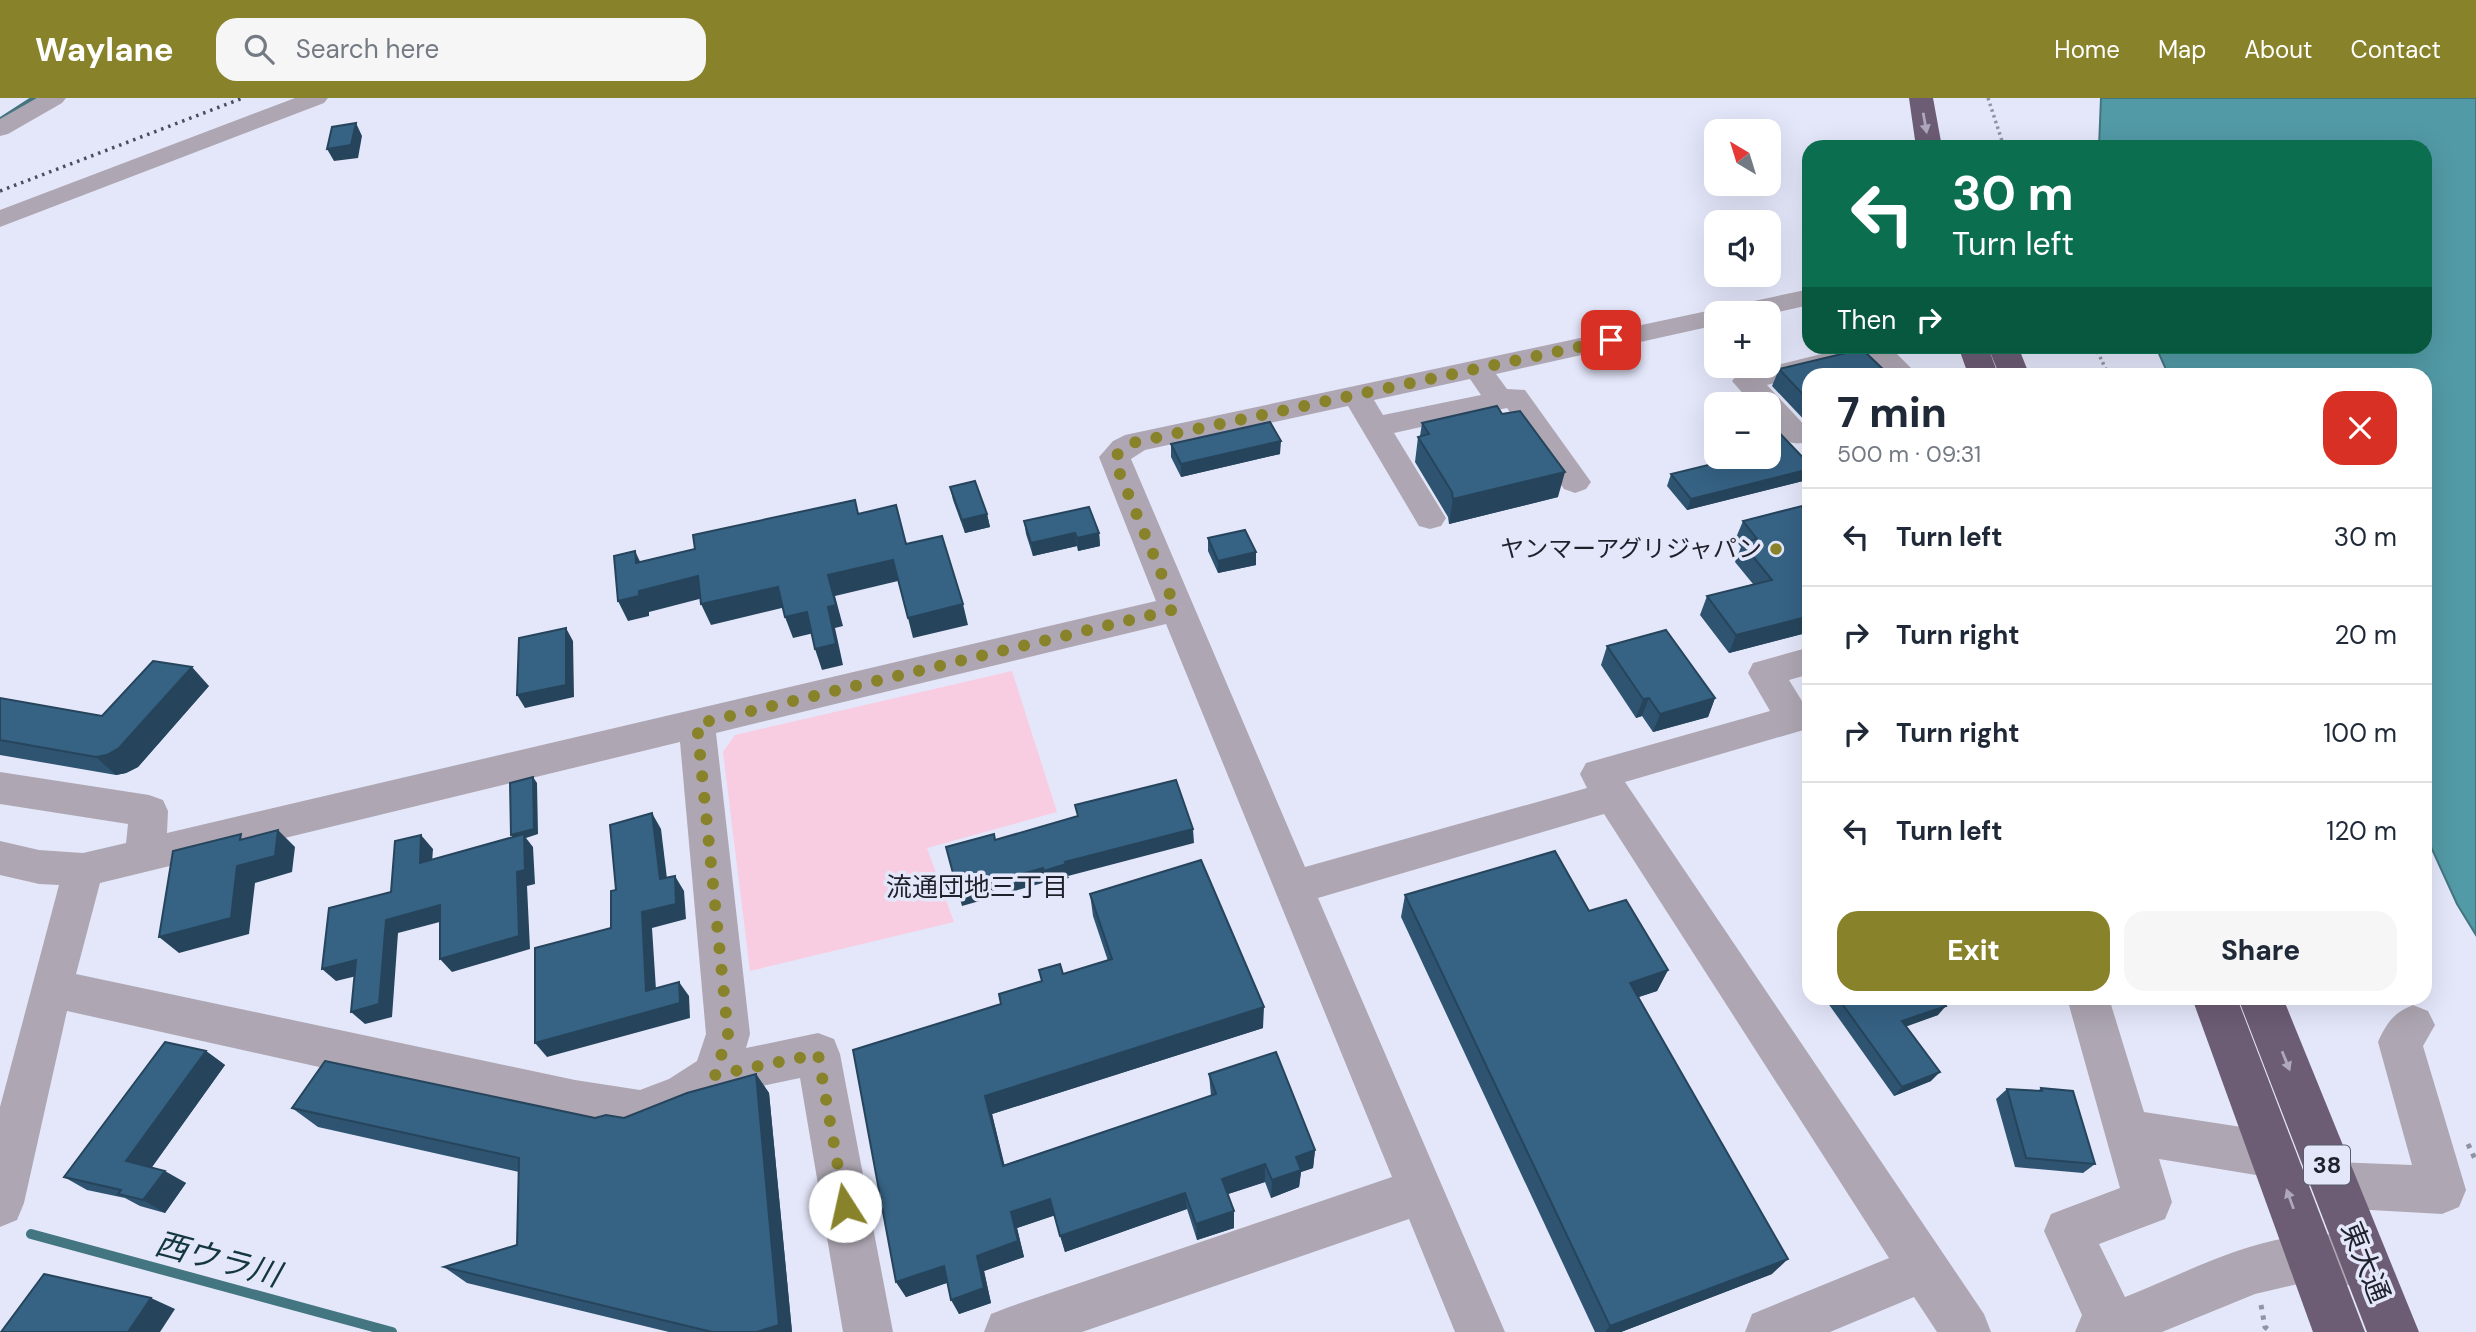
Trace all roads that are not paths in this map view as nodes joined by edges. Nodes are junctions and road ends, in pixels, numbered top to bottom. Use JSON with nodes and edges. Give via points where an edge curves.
{"nodes":[{"id":1,"x":54,"y":98,"type":"edge"},
{"id":2,"x":316,"y":98,"type":"edge"},
{"id":3,"x":1921,"y":98,"type":"edge"},
{"id":4,"x":0,"y":129,"type":"edge"},
{"id":5,"x":1928,"y":140,"type":"edge"},
{"id":6,"x":0,"y":219,"type":"edge"},
{"id":7,"x":1802,"y":300,"type":"edge"},
{"id":8,"x":1781,"y":304,"type":"edge"},
{"id":9,"x":1704,"y":320,"type":"edge"},
{"id":10,"x":1849,"y":354,"type":"edge"},
{"id":11,"x":1880,"y":354,"type":"edge"},
{"id":12,"x":1815,"y":368,"type":"edge"},
{"id":13,"x":1896,"y":368,"type":"edge"},
{"id":14,"x":1478,"y":369,"type":"junction"},
{"id":15,"x":1802,"y":373,"type":"edge"},
{"id":16,"x":1766,"y":388,"type":"edge"},
{"id":17,"x":1356,"y":395,"type":"junction"},
{"id":18,"x":1500,"y":400,"type":"junction"},
{"id":19,"x":1375,"y":427,"type":"junction"},
{"id":20,"x":1796,"y":435,"type":"dead end"},
{"id":21,"x":1575,"y":482,"type":"dead end"},
{"id":22,"x":1430,"y":518,"type":"dead end"},
{"id":23,"x":1176,"y":609,"type":"junction"},
{"id":24,"x":1802,"y":662,"type":"edge"},
{"id":25,"x":697,"y":724,"type":"junction"},
{"id":26,"x":0,"y":788,"type":"edge"},
{"id":27,"x":1614,"y":796,"type":"junction"},
{"id":28,"x":145,"y":856,"type":"junction"},
{"id":29,"x":0,"y":859,"type":"edge"},
{"id":30,"x":83,"y":870,"type":"junction"},
{"id":31,"x":1293,"y":888,"type":"junction"},
{"id":32,"x":51,"y":988,"type":"junction"},
{"id":33,"x":2090,"y":1005,"type":"edge"},
{"id":34,"x":2218,"y":1005,"type":"edge"},
{"id":35,"x":2264,"y":1005,"type":"edge"},
{"id":36,"x":2413,"y":1026,"type":"dead end"},
{"id":37,"x":715,"y":1075,"type":"junction"},
{"id":38,"x":2128,"y":1132,"type":"junction"},
{"id":39,"x":2273,"y":1155,"type":"junction"},
{"id":40,"x":2335,"y":1185,"type":"junction"},
{"id":41,"x":1421,"y":1191,"type":"junction"},
{"id":42,"x":0,"y":1203,"type":"edge"},
{"id":43,"x":2311,"y":1257,"type":"junction"},
{"id":44,"x":2366,"y":1263,"type":"junction"},
{"id":45,"x":1924,"y":1268,"type":"junction"},
{"id":46,"x":2107,"y":1329,"type":"edge"},
{"id":47,"x":868,"y":1332,"type":"edge"},
{"id":48,"x":1009,"y":1332,"type":"edge"},
{"id":49,"x":1480,"y":1332,"type":"edge"},
{"id":50,"x":1770,"y":1332,"type":"edge"},
{"id":51,"x":1966,"y":1332,"type":"edge"},
{"id":52,"x":2339,"y":1332,"type":"edge"},
{"id":53,"x":2393,"y":1332,"type":"edge"}],
"edges":[{"from":1,"to":4,"type":"street"},
{"from":2,"to":6,"type":"street"},
{"from":3,"to":5,"type":"highway","one_way":true},
{"from":7,"to":8,"type":"street"},
{"from":9,"to":14,"type":"street"},
{"from":10,"to":12,"type":"street"},
{"from":11,"to":13,"type":"street"},
{"from":14,"to":17,"type":"street"},
{"from":14,"to":18,"type":"street"},
{"from":15,"to":16,"type":"street"},
{"from":16,"to":20,"type":"street"},
{"from":17,"to":19,"type":"street"},
{"from":17,"to":23,"type":"street","via":[[1136,442],[1115,457]]},
{"from":18,"to":19,"type":"street"},
{"from":18,"to":21,"type":"street","via":[[1514,397]]},
{"from":19,"to":22,"type":"street"},
{"from":23,"to":25,"type":"street"},
{"from":23,"to":31,"type":"street"},
{"from":24,"to":27,"type":"street","via":[[1766,673],[1794,719],[1599,774]]},
{"from":25,"to":28,"type":"street"},
{"from":25,"to":37,"type":"street","via":[[728,1034]]},
{"from":26,"to":28,"type":"street","via":[[149,811]]},
{"from":27,"to":31,"type":"street"},
{"from":27,"to":45,"type":"street"},
{"from":28,"to":30,"type":"street"},
{"from":29,"to":30,"type":"street"},
{"from":30,"to":32,"type":"street"},
{"from":31,"to":41,"type":"street"},
{"from":32,"to":37,"type":"street","via":[[575,1102],[640,1112],[684,1095]]},
{"from":32,"to":42,"type":"street"},
{"from":33,"to":38,"type":"street"},
{"from":34,"to":39,"type":"highway","name":"東大通","number":"38"},
{"from":35,"to":40,"type":"highway","name":"東大通","number":"38","one_way":true},
{"from":36,"to":40,"type":"street","via":[[2400,1042],[2442,1190]]},
{"from":37,"to":47,"type":"street","via":[[818,1054]]},
{"from":38,"to":39,"type":"street"},
{"from":38,"to":46,"type":"street","via":[[2148,1202],[2068,1231]]},
{"from":43,"to":39,"type":"highway","name":"東大通","number":"38","one_way":true},
{"from":40,"to":44,"type":"highway","name":"東大通","number":"38"},
{"from":41,"to":48,"type":"street"},
{"from":41,"to":49,"type":"street"},
{"from":43,"to":44,"type":"street"},
{"from":43,"to":46,"type":"street","via":[[2255,1269]]},
{"from":43,"to":52,"type":"highway","name":"東大通","number":"38"},
{"from":44,"to":53,"type":"highway","name":"東大通","number":"38"},
{"from":45,"to":50,"type":"street"},
{"from":45,"to":51,"type":"street"}]}
